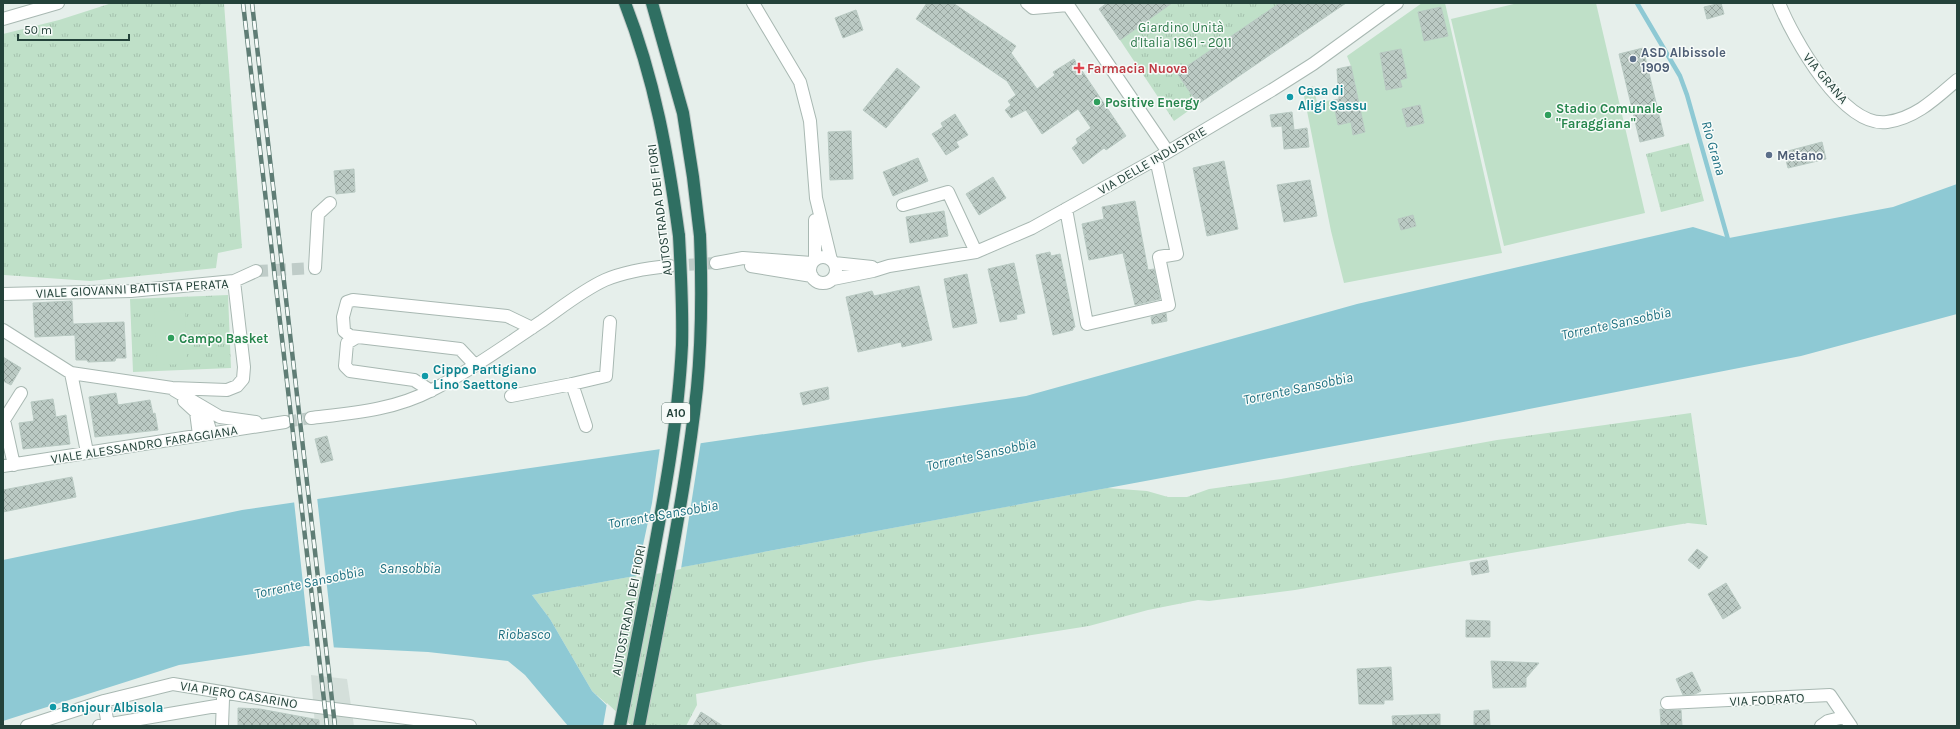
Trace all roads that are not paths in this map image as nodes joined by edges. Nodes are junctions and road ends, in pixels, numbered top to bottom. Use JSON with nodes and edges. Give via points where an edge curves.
{"nodes":[{"id":1,"x":58,"y":3,"type":"edge"},
{"id":2,"x":625,"y":3,"type":"edge"},
{"id":3,"x":652,"y":3,"type":"edge"},
{"id":4,"x":753,"y":3,"type":"edge"},
{"id":5,"x":1026,"y":3,"type":"edge"},
{"id":6,"x":1397,"y":3,"type":"edge"},
{"id":7,"x":1780,"y":3,"type":"edge"},
{"id":8,"x":1069,"y":4,"type":"edge"},
{"id":9,"x":3,"y":19,"type":"edge"},
{"id":10,"x":1957,"y":80,"type":"edge"},
{"id":11,"x":1168,"y":152,"type":"junction"},
{"id":12,"x":1156,"y":159,"type":"junction"},
{"id":13,"x":816,"y":198,"type":"junction"},
{"id":14,"x":330,"y":203,"type":"dead end"},
{"id":15,"x":903,"y":205,"type":"dead end"},
{"id":16,"x":1066,"y":209,"type":"junction"},
{"id":17,"x":976,"y":252,"type":"junction"},
{"id":18,"x":721,"y":262,"type":"tunnel mouth"},
{"id":19,"x":832,"y":262,"type":"junction"},
{"id":20,"x":670,"y":266,"type":"tunnel mouth"},
{"id":21,"x":813,"y":267,"type":"junction"},
{"id":22,"x":884,"y":267,"type":"junction"},
{"id":23,"x":315,"y":268,"type":"dead end"},
{"id":24,"x":256,"y":272,"type":"tunnel mouth"},
{"id":25,"x":833,"y":279,"type":"junction"},
{"id":26,"x":234,"y":281,"type":"junction"},
{"id":27,"x":3,"y":294,"type":"edge"},
{"id":28,"x":610,"y":322,"type":"dead end"},
{"id":29,"x":532,"y":328,"type":"junction"},
{"id":30,"x":3,"y":330,"type":"edge"},
{"id":31,"x":357,"y":337,"type":"junction"},
{"id":32,"x":475,"y":365,"type":"junction"},
{"id":33,"x":71,"y":373,"type":"junction"},
{"id":34,"x":572,"y":384,"type":"junction"},
{"id":35,"x":172,"y":388,"type":"junction"},
{"id":36,"x":431,"y":391,"type":"junction"},
{"id":37,"x":21,"y":393,"type":"dead end"},
{"id":38,"x":511,"y":396,"type":"dead end"},
{"id":39,"x":203,"y":407,"type":"junction"},
{"id":40,"x":311,"y":418,"type":"tunnel mouth"},
{"id":41,"x":3,"y":420,"type":"edge"},
{"id":42,"x":285,"y":422,"type":"tunnel mouth"},
{"id":43,"x":269,"y":424,"type":"junction"},
{"id":44,"x":586,"y":426,"type":"dead end"},
{"id":45,"x":205,"y":434,"type":"junction"},
{"id":46,"x":87,"y":452,"type":"junction"},
{"id":47,"x":8,"y":466,"type":"edge"},
{"id":48,"x":223,"y":691,"type":"junction"},
{"id":49,"x":104,"y":701,"type":"junction"},
{"id":50,"x":1667,"y":703,"type":"dead end"},
{"id":51,"x":222,"y":705,"type":"junction"},
{"id":52,"x":1847,"y":722,"type":"edge"},
{"id":53,"x":105,"y":725,"type":"edge"},
{"id":54,"x":27,"y":726,"type":"edge"},
{"id":55,"x":222,"y":726,"type":"edge"},
{"id":56,"x":470,"y":726,"type":"edge"},
{"id":57,"x":620,"y":726,"type":"edge"},
{"id":58,"x":639,"y":726,"type":"edge"},
{"id":59,"x":1821,"y":726,"type":"edge"}],
"edges":[{"from":1,"to":9,"type":"street"},
{"from":2,"to":57,"type":"highway","name":"AUTOSTRADA DEI FIORI","number":"A10","bridge":true,"via":[[648,71],[664,131],[679,236],[683,303],[679,390],[660,514]]},
{"from":3,"to":58,"type":"highway","number":"A10","bridge":true,"via":[[683,113],[693,177],[700,236],[700,344],[692,427],[666,586]]},
{"from":4,"to":13,"type":"street","via":[[800,82],[810,121]]},
{"from":5,"to":8,"type":"street","via":[[1033,8]]},
{"from":6,"to":11,"type":"street","name":"VIA DELLE INDUSTRIE","via":[[1313,64]]},
{"from":7,"to":10,"type":"street","name":"VIA GRANA","via":[[1788,26],[1807,60],[1840,99],[1866,119],[1886,122],[1915,113],[1930,104]]},
{"from":8,"to":11,"type":"street"},
{"from":11,"to":12,"type":"street","name":"VIA DELLE INDUSTRIE"},
{"from":12,"to":16,"type":"street","name":"VIA DELLE INDUSTRIE"},
{"from":12,"to":16,"type":"street","via":[[1176,254],[1159,257],[1169,304],[1087,324]]},
{"from":13,"to":19,"type":"street"},
{"from":13,"to":21,"type":"street"},
{"from":14,"to":23,"type":"street","via":[[318,214]]},
{"from":15,"to":17,"type":"street","via":[[948,192]]},
{"from":16,"to":17,"type":"street","name":"VIA DELLE INDUSTRIE","via":[[1032,228]]},
{"from":17,"to":22,"type":"street","name":"VIA DELLE INDUSTRIE"},
{"from":18,"to":21,"type":"street","via":[[743,258]]},
{"from":19,"to":21,"type":"street","name":"VIA DELLE INDUSTRIE","via":[[823,258]]},
{"from":19,"to":22,"type":"street","name":"VIA DELLE INDUSTRIE","via":[[862,267]]},
{"from":19,"to":25,"type":"street","via":[[836,271]]},
{"from":20,"to":29,"type":"street","via":[[630,271],[604,280]]},
{"from":21,"to":25,"type":"street","name":"VIA DELLE INDUSTRIE","via":[[814,279],[822,283]]},
{"from":22,"to":25,"type":"street","name":"VIA DELLE INDUSTRIE"},
{"from":24,"to":26,"type":"street"},
{"from":26,"to":27,"type":"street","name":"VIALE GIOVANNI BATTISTA PERATA","via":[[131,291]]},
{"from":26,"to":35,"type":"street","name":"VIALE GIOVANNI BATTISTA PERATA","via":[[244,367],[242,378],[237,386],[227,390]]},
{"from":28,"to":34,"type":"street","via":[[606,376]]},
{"from":29,"to":31,"type":"street","via":[[508,316],[353,300],[348,302],[343,317],[344,331],[350,336]]},
{"from":29,"to":32,"type":"street"},
{"from":30,"to":33,"type":"street","name":"VIALE GIOVANNI BATTISTA PERATA"},
{"from":31,"to":32,"type":"street","via":[[460,349]]},
{"from":31,"to":36,"type":"street","via":[[347,343],[345,366],[350,371],[414,380]]},
{"from":32,"to":36,"type":"street"},
{"from":33,"to":35,"type":"street","name":"VIALE GIOVANNI BATTISTA PERATA"},
{"from":33,"to":46,"type":"street"},
{"from":34,"to":38,"type":"street"},
{"from":34,"to":44,"type":"street"},
{"from":35,"to":39,"type":"street","name":"VIALE GIOVANNI BATTISTA PERATA"},
{"from":35,"to":45,"type":"street","via":[[196,412]]},
{"from":36,"to":40,"type":"street","via":[[399,404],[370,411]]},
{"from":37,"to":41,"type":"street"},
{"from":39,"to":43,"type":"street","name":"VIALE GIOVANNI BATTISTA PERATA","via":[[220,417]]},
{"from":39,"to":45,"type":"street"},
{"from":41,"to":47,"type":"street"},
{"from":42,"to":43,"type":"street","name":"VIALE ALESSANDRO FARAGGIANA"},
{"from":43,"to":45,"type":"street","name":"VIALE ALESSANDRO FARAGGIANA"},
{"from":45,"to":46,"type":"street","name":"VIALE ALESSANDRO FARAGGIANA"},
{"from":46,"to":47,"type":"street","name":"VIALE ALESSANDRO FARAGGIANA"},
{"from":48,"to":49,"type":"street","name":"VIA PIERO CASARINO","via":[[173,684]]},
{"from":48,"to":51,"type":"street"},
{"from":48,"to":56,"type":"street","name":"VIA PIERO CASARINO","via":[[313,706]]},
{"from":49,"to":53,"type":"street"},
{"from":49,"to":54,"type":"street","name":"VIA PIERO CASARINO"},
{"from":50,"to":52,"type":"street","name":"VIA FODRATO","via":[[1830,696]]},
{"from":51,"to":53,"type":"street","name":"VIA PIERO CASARINO"},
{"from":51,"to":55,"type":"street"},
{"from":52,"to":59,"type":"street","via":[[1828,721]]}]}
